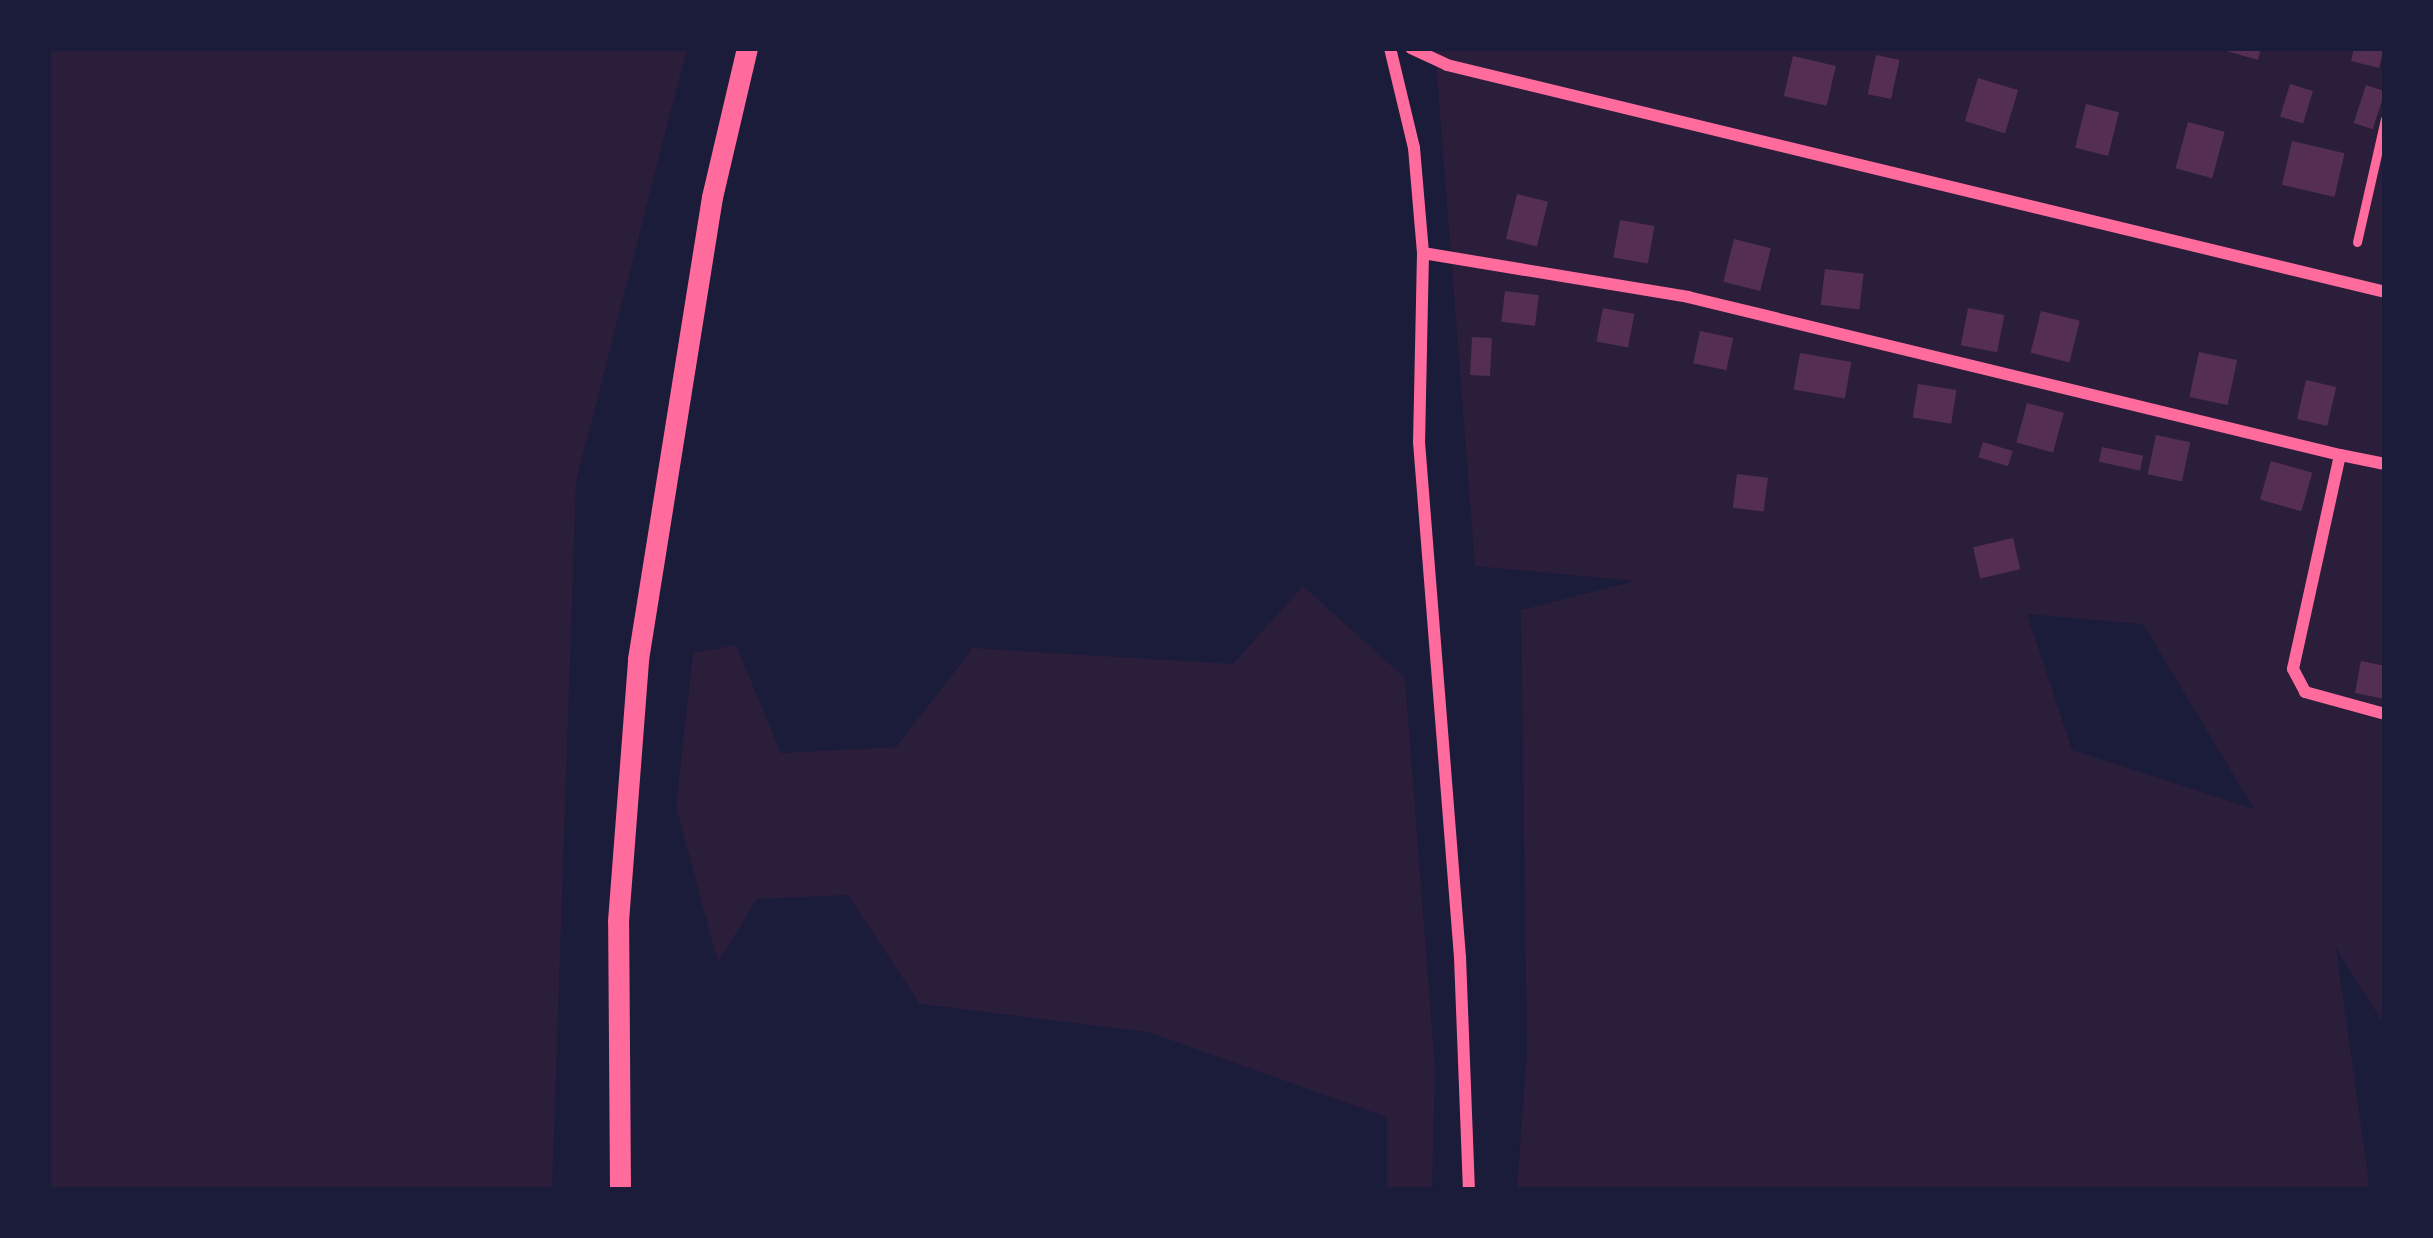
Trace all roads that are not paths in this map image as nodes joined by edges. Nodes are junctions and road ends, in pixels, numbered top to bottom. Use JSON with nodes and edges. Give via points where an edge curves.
{"nodes":[{"id":1,"x":747,"y":48,"type":"edge"},
{"id":2,"x":1390,"y":48,"type":"edge"},
{"id":3,"x":1412,"y":48,"type":"edge"},
{"id":4,"x":2385,"y":119,"type":"edge"},
{"id":5,"x":2357,"y":242,"type":"dead end"},
{"id":6,"x":1423,"y":253,"type":"junction"},
{"id":7,"x":2385,"y":292,"type":"edge"},
{"id":8,"x":2340,"y":454,"type":"junction"},
{"id":9,"x":2385,"y":464,"type":"edge"},
{"id":10,"x":2385,"y":714,"type":"edge"},
{"id":11,"x":620,"y":1190,"type":"edge"},
{"id":12,"x":1469,"y":1190,"type":"edge"}],
"edges":[{"from":1,"to":11,"type":"street","via":[[712,197],[638,659],[618,921]]},
{"from":2,"to":6,"type":"street","via":[[1414,148]]},
{"from":3,"to":7,"type":"street","via":[[1447,65]]},
{"from":4,"to":5,"type":"lane"},
{"from":6,"to":8,"type":"street","via":[[1688,298]]},
{"from":6,"to":12,"type":"street","via":[[1419,442],[1460,958]]},
{"from":8,"to":9,"type":"street"},
{"from":8,"to":10,"type":"street","via":[[2293,669],[2305,692]]}]}
